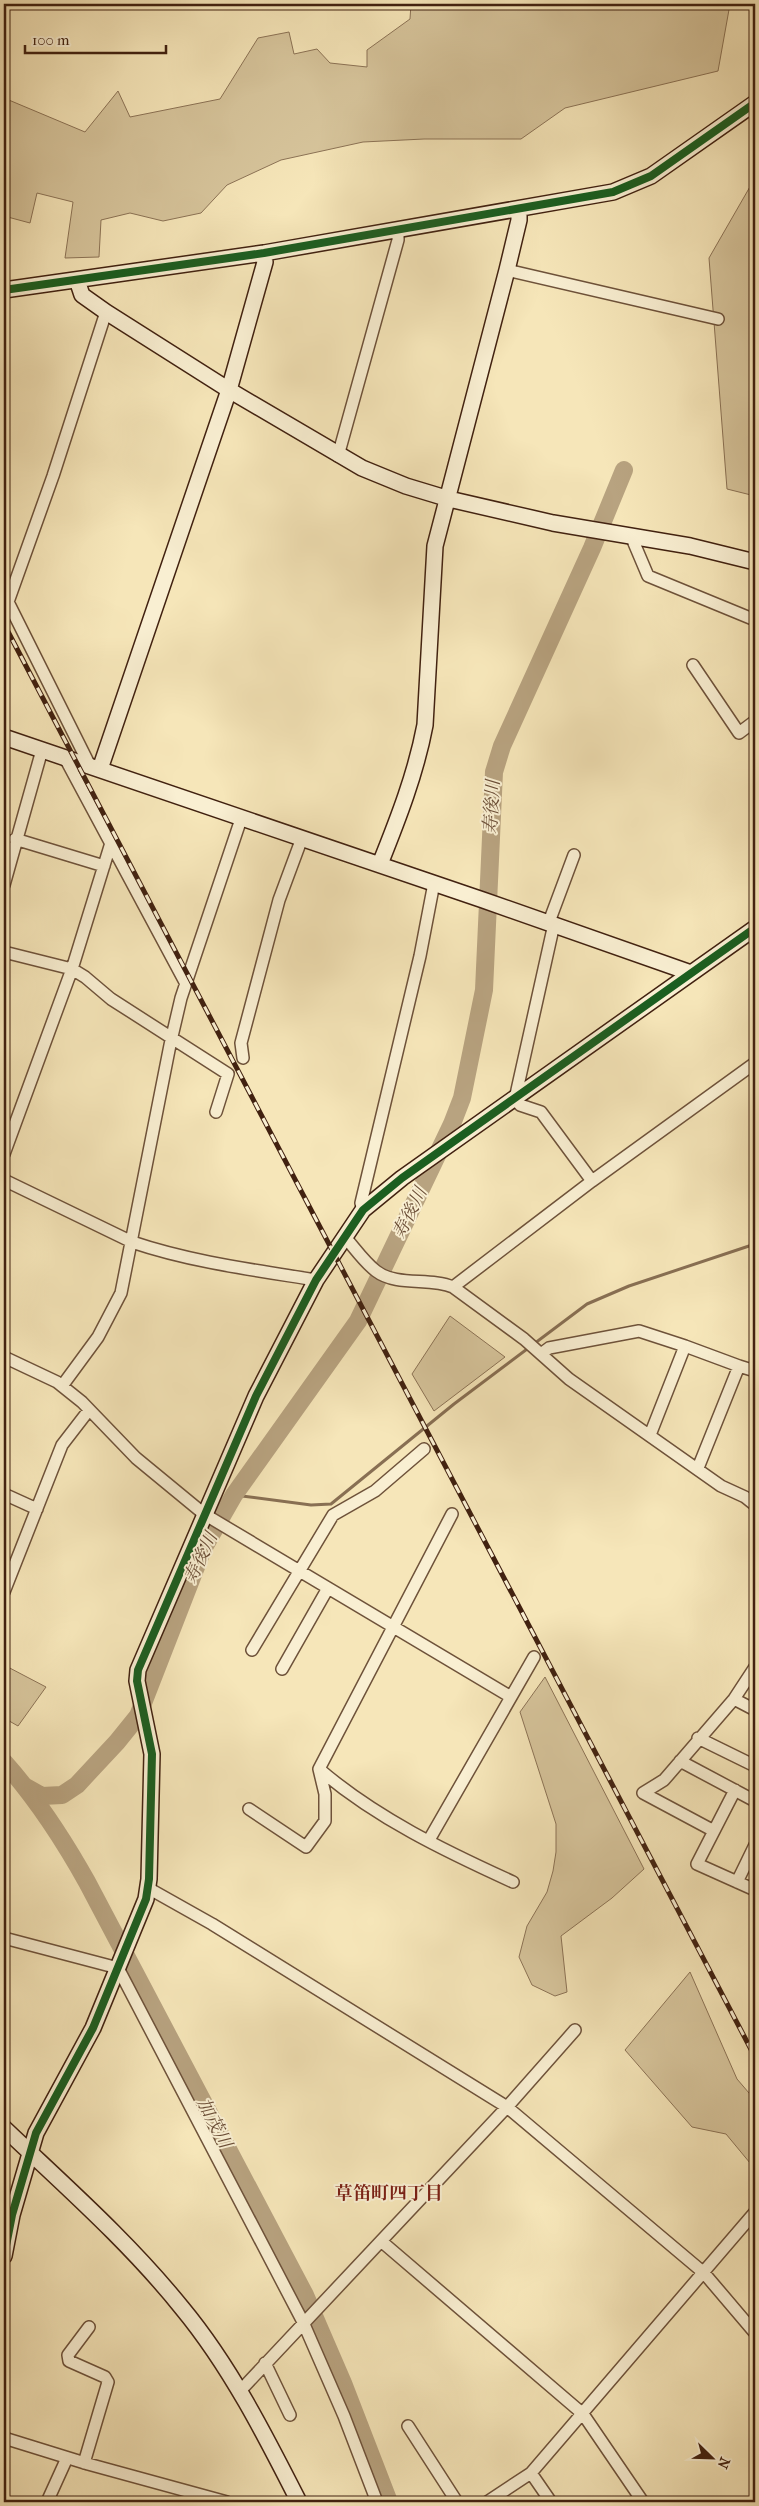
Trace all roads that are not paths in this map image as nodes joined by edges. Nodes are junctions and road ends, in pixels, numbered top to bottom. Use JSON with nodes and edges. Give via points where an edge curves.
{"nodes":[{"id":1,"x":755,"y":103,"type":"edge"},
{"id":2,"x":519,"y":210,"type":"junction"},
{"id":3,"x":398,"y":230,"type":"junction"},
{"id":4,"x":264,"y":253,"type":"junction"},
{"id":5,"x":507,"y":270,"type":"junction"},
{"id":6,"x":77,"y":280,"type":"junction"},
{"id":7,"x":4,"y":290,"type":"edge"},
{"id":8,"x":106,"y":312,"type":"junction"},
{"id":9,"x":718,"y":319,"type":"dead end"},
{"id":10,"x":229,"y":390,"type":"junction"},
{"id":11,"x":338,"y":456,"type":"junction"},
{"id":12,"x":448,"y":498,"type":"junction"},
{"id":13,"x":634,"y":537,"type":"junction"},
{"id":14,"x":755,"y":562,"type":"edge"},
{"id":15,"x":755,"y":620,"type":"edge"},
{"id":16,"x":693,"y":665,"type":"dead end"},
{"id":17,"x":755,"y":721,"type":"edge"},
{"id":18,"x":4,"y":737,"type":"edge"},
{"id":19,"x":42,"y":750,"type":"junction"},
{"id":20,"x":65,"y":758,"type":"junction"},
{"id":21,"x":95,"y":768,"type":"junction"},
{"id":22,"x":241,"y":819,"type":"junction"},
{"id":23,"x":302,"y":838,"type":"junction"},
{"id":24,"x":16,"y":840,"type":"junction"},
{"id":25,"x":110,"y":846,"type":"junction"},
{"id":26,"x":574,"y":855,"type":"dead end"},
{"id":27,"x":380,"y":864,"type":"junction"},
{"id":28,"x":104,"y":866,"type":"junction"},
{"id":29,"x":434,"y":883,"type":"junction"},
{"id":30,"x":4,"y":885,"type":"edge"},
{"id":31,"x":551,"y":923,"type":"junction"},
{"id":32,"x":755,"y":928,"type":"edge"},
{"id":33,"x":4,"y":952,"type":"edge"},
{"id":34,"x":72,"y":969,"type":"junction"},
{"id":35,"x":691,"y":973,"type":"junction"},
{"id":36,"x":185,"y":982,"type":"junction"},
{"id":37,"x":172,"y":1040,"type":"junction"},
{"id":38,"x":243,"y":1058,"type":"dead end"},
{"id":39,"x":755,"y":1063,"type":"edge"},
{"id":40,"x":515,"y":1099,"type":"junction"},
{"id":41,"x":216,"y":1112,"type":"dead end"},
{"id":42,"x":4,"y":1154,"type":"edge"},
{"id":43,"x":4,"y":1180,"type":"edge"},
{"id":44,"x":592,"y":1181,"type":"junction"},
{"id":45,"x":363,"y":1210,"type":"junction"},
{"id":46,"x":344,"y":1236,"type":"junction"},
{"id":47,"x":132,"y":1242,"type":"junction"},
{"id":48,"x":316,"y":1280,"type":"junction"},
{"id":49,"x":453,"y":1287,"type":"junction"},
{"id":50,"x":685,"y":1346,"type":"junction"},
{"id":51,"x":539,"y":1352,"type":"junction"},
{"id":52,"x":4,"y":1357,"type":"edge"},
{"id":53,"x":740,"y":1366,"type":"junction"},
{"id":54,"x":755,"y":1371,"type":"edge"},
{"id":55,"x":62,"y":1386,"type":"junction"},
{"id":56,"x":89,"y":1410,"type":"junction"},
{"id":57,"x":650,"y":1435,"type":"junction"},
{"id":58,"x":424,"y":1449,"type":"dead end"},
{"id":59,"x":698,"y":1468,"type":"junction"},
{"id":60,"x":4,"y":1494,"type":"edge"},
{"id":61,"x":755,"y":1505,"type":"edge"},
{"id":62,"x":37,"y":1509,"type":"junction"},
{"id":63,"x":452,"y":1514,"type":"dead end"},
{"id":64,"x":207,"y":1516,"type":"junction"},
{"id":65,"x":298,"y":1570,"type":"junction"},
{"id":66,"x":328,"y":1588,"type":"junction"},
{"id":67,"x":4,"y":1592,"type":"edge"},
{"id":68,"x":394,"y":1627,"type":"junction"},
{"id":69,"x":252,"y":1650,"type":"dead end"},
{"id":70,"x":534,"y":1658,"type":"dead end"},
{"id":71,"x":755,"y":1667,"type":"edge"},
{"id":72,"x":282,"y":1669,"type":"dead end"},
{"id":73,"x":511,"y":1697,"type":"junction"},
{"id":74,"x":734,"y":1699,"type":"junction"},
{"id":75,"x":755,"y":1710,"type":"edge"},
{"id":76,"x":698,"y":1738,"type":"junction"},
{"id":77,"x":680,"y":1762,"type":"junction"},
{"id":78,"x":755,"y":1766,"type":"edge"},
{"id":79,"x":318,"y":1769,"type":"junction"},
{"id":80,"x":735,"y":1790,"type":"junction"},
{"id":81,"x":755,"y":1801,"type":"edge"},
{"id":82,"x":248,"y":1808,"type":"dead end"},
{"id":83,"x":714,"y":1832,"type":"junction"},
{"id":84,"x":428,"y":1840,"type":"junction"},
{"id":85,"x":755,"y":1846,"type":"edge"},
{"id":86,"x":514,"y":1882,"type":"dead end"},
{"id":87,"x":737,"y":1882,"type":"junction"},
{"id":88,"x":148,"y":1888,"type":"junction"},
{"id":89,"x":755,"y":1890,"type":"edge"},
{"id":90,"x":4,"y":1938,"type":"edge"},
{"id":91,"x":120,"y":1964,"type":"junction"},
{"id":92,"x":575,"y":2030,"type":"dead end"},
{"id":93,"x":507,"y":2107,"type":"junction"},
{"id":94,"x":4,"y":2128,"type":"edge"},
{"id":95,"x":30,"y":2153,"type":"junction"},
{"id":96,"x":755,"y":2212,"type":"edge"},
{"id":97,"x":8,"y":2214,"type":"edge"},
{"id":98,"x":381,"y":2241,"type":"junction"},
{"id":99,"x":4,"y":2256,"type":"edge"},
{"id":100,"x":704,"y":2273,"type":"junction"},
{"id":101,"x":306,"y":2320,"type":"junction"},
{"id":102,"x":89,"y":2327,"type":"dead end"},
{"id":103,"x":755,"y":2333,"type":"edge"},
{"id":104,"x":265,"y":2363,"type":"junction"},
{"id":105,"x":240,"y":2391,"type":"junction"},
{"id":106,"x":583,"y":2414,"type":"junction"},
{"id":107,"x":290,"y":2415,"type":"dead end"},
{"id":108,"x":408,"y":2426,"type":"dead end"},
{"id":109,"x":5,"y":2441,"type":"edge"},
{"id":110,"x":66,"y":2458,"type":"junction"},
{"id":111,"x":84,"y":2463,"type":"junction"},
{"id":112,"x":531,"y":2473,"type":"junction"},
{"id":113,"x":47,"y":2502,"type":"edge"},
{"id":114,"x":227,"y":2502,"type":"edge"},
{"id":115,"x":299,"y":2502,"type":"edge"},
{"id":116,"x":377,"y":2502,"type":"edge"},
{"id":117,"x":457,"y":2502,"type":"edge"},
{"id":118,"x":487,"y":2502,"type":"edge"},
{"id":119,"x":551,"y":2502,"type":"edge"},
{"id":120,"x":642,"y":2502,"type":"edge"}],
"edges":[{"from":1,"to":2,"type":"street","via":[[651,176],[613,192]]},
{"from":2,"to":3,"type":"street"},
{"from":2,"to":5,"type":"street"},
{"from":3,"to":4,"type":"street"},
{"from":3,"to":11,"type":"street","via":[[398,240]]},
{"from":4,"to":6,"type":"street"},
{"from":4,"to":10,"type":"street","via":[[265,262]]},
{"from":5,"to":9,"type":"street"},
{"from":5,"to":12,"type":"street"},
{"from":6,"to":7,"type":"street"},
{"from":6,"to":8,"type":"street","via":[[82,295]]},
{"from":8,"to":10,"type":"street"},
{"from":8,"to":21,"type":"street","via":[[8,602]]},
{"from":10,"to":11,"type":"street"},
{"from":10,"to":21,"type":"street"},
{"from":11,"to":12,"type":"street","via":[[406,486]]},
{"from":12,"to":13,"type":"street"},
{"from":12,"to":27,"type":"street","via":[[435,546],[425,725],[407,791]]},
{"from":13,"to":14,"type":"street","via":[[690,546]]},
{"from":13,"to":15,"type":"street","via":[[648,576]]},
{"from":16,"to":17,"type":"street","via":[[739,733]]},
{"from":18,"to":19,"type":"street"},
{"from":19,"to":20,"type":"street"},
{"from":19,"to":24,"type":"street"},
{"from":20,"to":21,"type":"street"},
{"from":20,"to":25,"type":"street"},
{"from":21,"to":22,"type":"street"},
{"from":22,"to":23,"type":"street"},
{"from":22,"to":36,"type":"street"},
{"from":23,"to":27,"type":"street"},
{"from":23,"to":38,"type":"street","via":[[266,946],[240,1043]]},
{"from":24,"to":28,"type":"street"},
{"from":24,"to":30,"type":"street"},
{"from":25,"to":28,"type":"street"},
{"from":25,"to":36,"type":"street"},
{"from":26,"to":31,"type":"street"},
{"from":27,"to":29,"type":"street"},
{"from":28,"to":34,"type":"street"},
{"from":29,"to":31,"type":"street"},
{"from":29,"to":45,"type":"street","via":[[420,956],[361,1203]]},
{"from":31,"to":35,"type":"street"},
{"from":31,"to":40,"type":"street"},
{"from":32,"to":35,"type":"street"},
{"from":33,"to":34,"type":"street"},
{"from":34,"to":37,"type":"street"},
{"from":34,"to":42,"type":"street"},
{"from":35,"to":40,"type":"street"},
{"from":36,"to":37,"type":"street"},
{"from":37,"to":41,"type":"street","via":[[228,1074]]},
{"from":37,"to":47,"type":"street"},
{"from":39,"to":44,"type":"street"},
{"from":40,"to":44,"type":"street","via":[[520,1105],[541,1112]]},
{"from":40,"to":45,"type":"street","via":[[455,1139]]},
{"from":43,"to":47,"type":"street"},
{"from":44,"to":49,"type":"street"},
{"from":45,"to":46,"type":"street"},
{"from":46,"to":48,"type":"street"},
{"from":46,"to":49,"type":"street","via":[[381,1274]]},
{"from":47,"to":48,"type":"street","via":[[222,1265]]},
{"from":47,"to":55,"type":"street","via":[[121,1293],[98,1337]]},
{"from":48,"to":64,"type":"street","via":[[256,1396]]},
{"from":49,"to":51,"type":"street"},
{"from":50,"to":51,"type":"street","via":[[640,1331]]},
{"from":50,"to":53,"type":"street"},
{"from":50,"to":57,"type":"street"},
{"from":51,"to":57,"type":"street","via":[[569,1379]]},
{"from":52,"to":55,"type":"street"},
{"from":53,"to":54,"type":"street"},
{"from":53,"to":59,"type":"street"},
{"from":55,"to":56,"type":"street"},
{"from":56,"to":62,"type":"street","via":[[62,1445]]},
{"from":56,"to":64,"type":"street","via":[[142,1464]]},
{"from":57,"to":59,"type":"street"},
{"from":58,"to":65,"type":"street","via":[[375,1491],[333,1516]]},
{"from":59,"to":61,"type":"street","via":[[721,1486]]},
{"from":60,"to":62,"type":"street"},
{"from":62,"to":67,"type":"street"},
{"from":63,"to":68,"type":"street"},
{"from":64,"to":65,"type":"street"},
{"from":64,"to":88,"type":"street","via":[[138,1670],[139,1692],[152,1754]]},
{"from":65,"to":66,"type":"street"},
{"from":65,"to":69,"type":"street"},
{"from":66,"to":68,"type":"street"},
{"from":66,"to":72,"type":"street"},
{"from":68,"to":73,"type":"street"},
{"from":68,"to":79,"type":"street"},
{"from":70,"to":73,"type":"street"},
{"from":71,"to":74,"type":"street"},
{"from":73,"to":84,"type":"street"},
{"from":74,"to":75,"type":"street"},
{"from":74,"to":76,"type":"street"},
{"from":76,"to":77,"type":"street"},
{"from":76,"to":78,"type":"street"},
{"from":77,"to":80,"type":"street"},
{"from":77,"to":83,"type":"street","via":[[664,1780],[643,1793]]},
{"from":79,"to":82,"type":"street","via":[[325,1794],[325,1821],[306,1847]]},
{"from":79,"to":84,"type":"street","via":[[396,1824]]},
{"from":80,"to":81,"type":"street"},
{"from":80,"to":83,"type":"street"},
{"from":83,"to":87,"type":"street","via":[[697,1864]]},
{"from":84,"to":86,"type":"street"},
{"from":85,"to":87,"type":"street"},
{"from":87,"to":89,"type":"street"},
{"from":88,"to":91,"type":"street","via":[[140,1917]]},
{"from":88,"to":93,"type":"street","via":[[212,1924]]},
{"from":90,"to":91,"type":"street"},
{"from":91,"to":95,"type":"street","via":[[94,2028],[36,2133]]},
{"from":91,"to":101,"type":"street"},
{"from":92,"to":93,"type":"street"},
{"from":93,"to":98,"type":"street"},
{"from":93,"to":100,"type":"street"},
{"from":94,"to":95,"type":"street"},
{"from":95,"to":97,"type":"street"},
{"from":95,"to":105,"type":"street","via":[[144,2262],[183,2308]]},
{"from":96,"to":100,"type":"street"},
{"from":97,"to":99,"type":"street"},
{"from":98,"to":101,"type":"street"},
{"from":98,"to":106,"type":"street"},
{"from":100,"to":103,"type":"street"},
{"from":100,"to":106,"type":"street"},
{"from":101,"to":104,"type":"street"},
{"from":101,"to":116,"type":"street"},
{"from":102,"to":111,"type":"street","via":[[68,2355],[69,2361],[105,2377],[108,2382]]},
{"from":104,"to":105,"type":"street"},
{"from":104,"to":107,"type":"street"},
{"from":105,"to":115,"type":"street"},
{"from":106,"to":112,"type":"street"},
{"from":106,"to":120,"type":"street"},
{"from":108,"to":117,"type":"street"},
{"from":109,"to":110,"type":"street"},
{"from":110,"to":111,"type":"street"},
{"from":110,"to":113,"type":"street"},
{"from":111,"to":114,"type":"street"},
{"from":112,"to":118,"type":"street"},
{"from":112,"to":119,"type":"street"}]}
